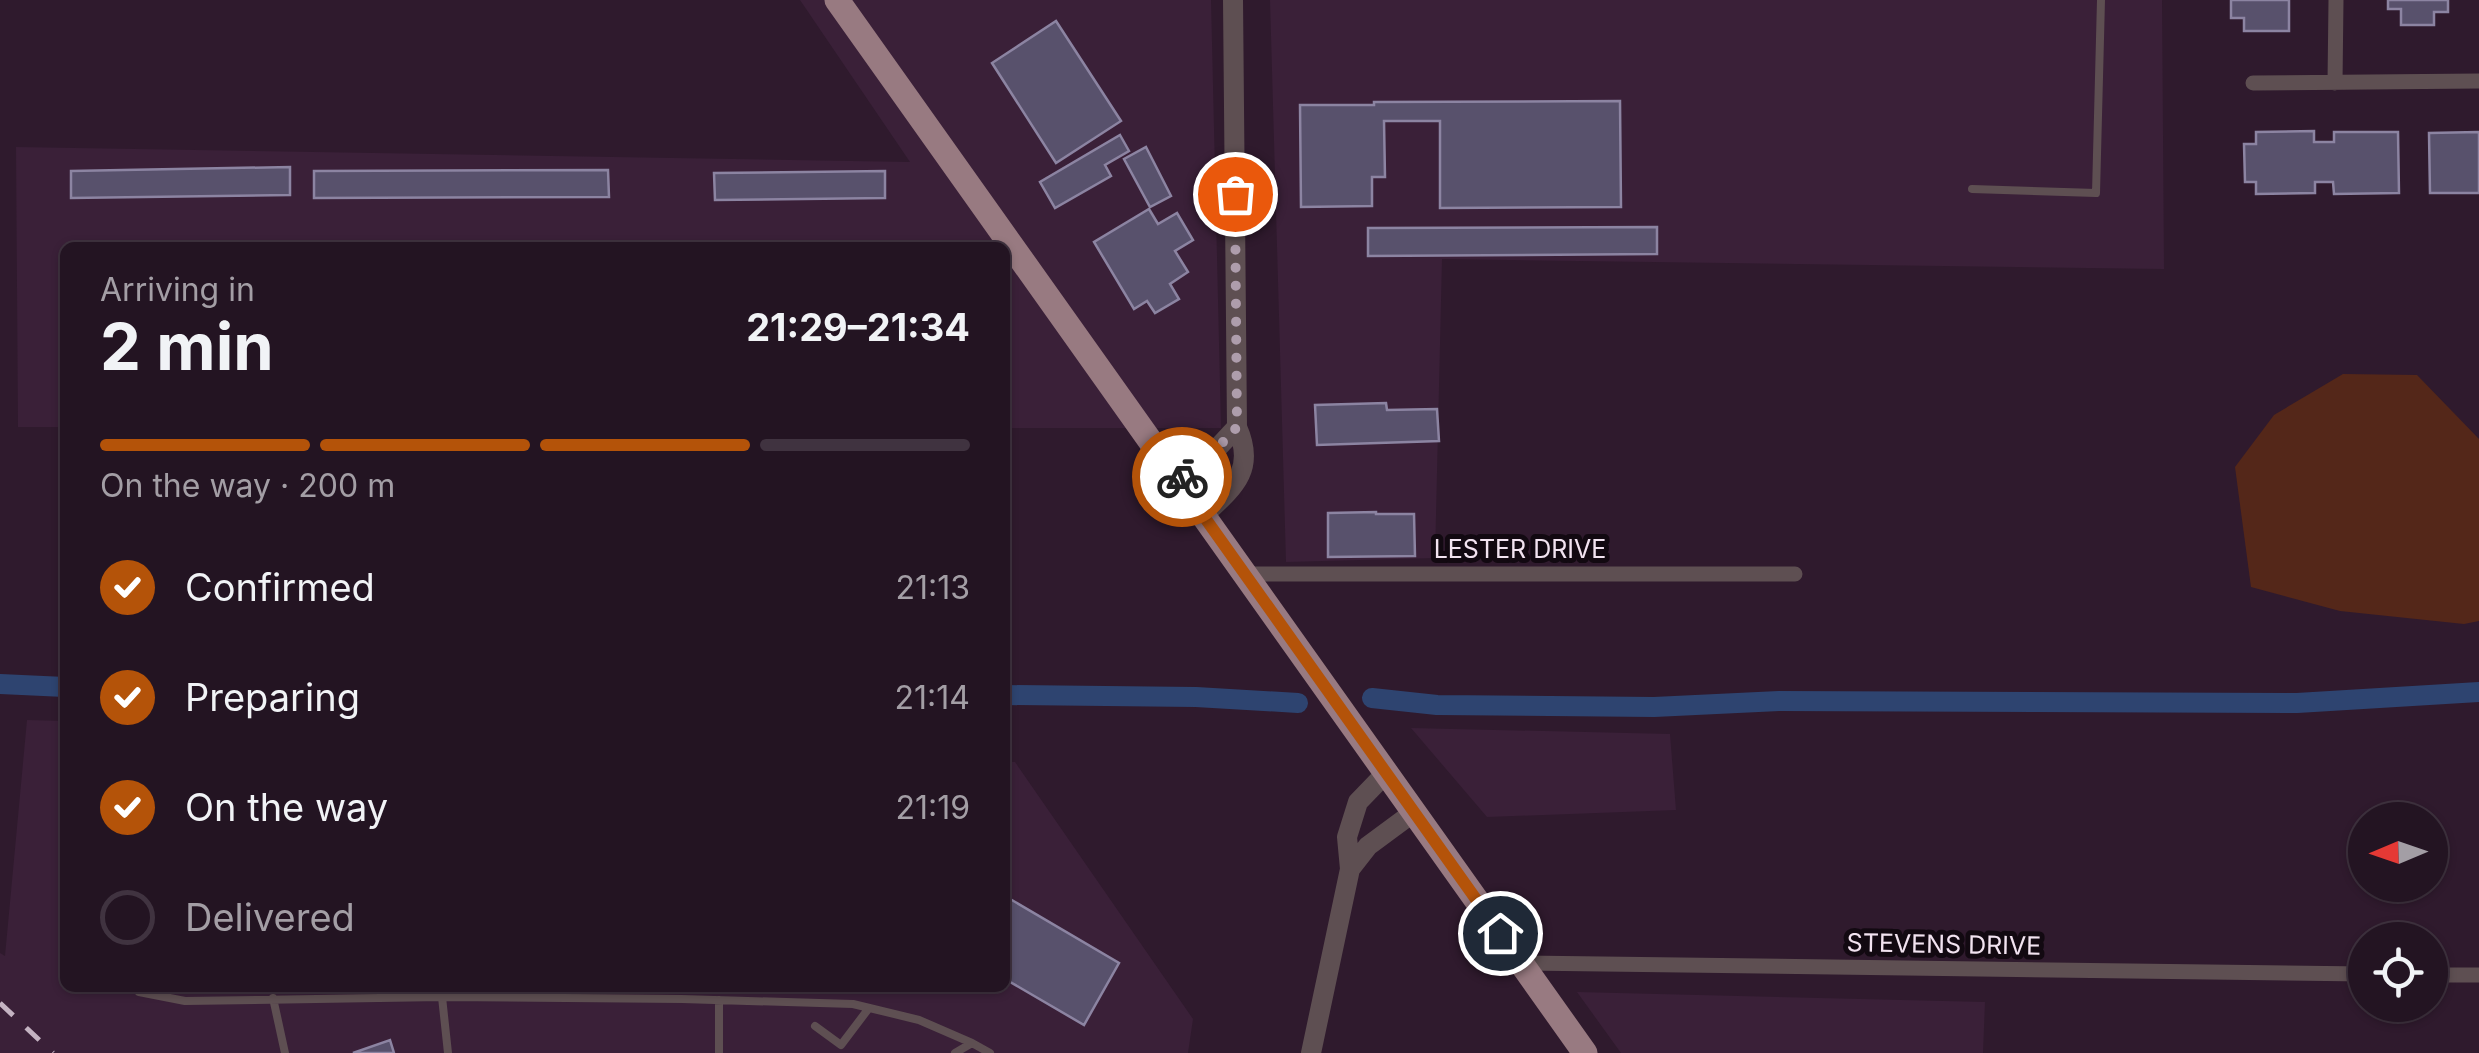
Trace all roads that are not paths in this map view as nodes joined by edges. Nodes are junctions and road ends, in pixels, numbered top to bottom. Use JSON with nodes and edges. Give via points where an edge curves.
{"nodes":[{"id":1,"x":837,"y":0,"type":"edge"},
{"id":2,"x":1233,"y":0,"type":"edge"},
{"id":3,"x":2101,"y":0,"type":"edge"},
{"id":4,"x":2336,"y":0,"type":"edge"},
{"id":5,"x":2479,"y":81,"type":"edge"},
{"id":6,"x":2335,"y":82,"type":"junction"},
{"id":7,"x":2253,"y":83,"type":"dead end"},
{"id":8,"x":1972,"y":188,"type":"dead end"},
{"id":9,"x":1009,"y":242,"type":"edge"},
{"id":10,"x":1010,"y":244,"type":"edge"},
{"id":11,"x":1237,"y":427,"type":"junction"},
{"id":12,"x":1178,"y":480,"type":"junction"},
{"id":13,"x":1204,"y":515,"type":"junction"},
{"id":14,"x":1244,"y":574,"type":"junction"},
{"id":15,"x":1796,"y":574,"type":"dead end"},
{"id":16,"x":1386,"y":773,"type":"junction"},
{"id":17,"x":1414,"y":812,"type":"junction"},
{"id":18,"x":1350,"y":869,"type":"junction"},
{"id":19,"x":1522,"y":963,"type":"junction"},
{"id":20,"x":2348,"y":974,"type":"edge"},
{"id":21,"x":2448,"y":975,"type":"edge"},
{"id":22,"x":2479,"y":976,"type":"edge"},
{"id":23,"x":138,"y":992,"type":"dead end"},
{"id":24,"x":442,"y":997,"type":"junction"},
{"id":25,"x":274,"y":998,"type":"junction"},
{"id":26,"x":719,"y":1000,"type":"junction"},
{"id":27,"x":868,"y":1008,"type":"junction"},
{"id":28,"x":814,"y":1026,"type":"dead end"},
{"id":29,"x":972,"y":1043,"type":"junction"},
{"id":30,"x":285,"y":1053,"type":"edge"},
{"id":31,"x":448,"y":1053,"type":"edge"},
{"id":32,"x":719,"y":1053,"type":"edge"},
{"id":33,"x":955,"y":1053,"type":"edge"},
{"id":34,"x":990,"y":1053,"type":"edge"},
{"id":35,"x":1311,"y":1053,"type":"edge"},
{"id":36,"x":1585,"y":1053,"type":"edge"}],
"edges":[{"from":1,"to":9,"type":"main road"},
{"from":2,"to":11,"type":"street"},
{"from":3,"to":8,"type":"lane","via":[[2096,193]]},
{"from":4,"to":6,"type":"street"},
{"from":5,"to":6,"type":"street"},
{"from":6,"to":7,"type":"street"},
{"from":10,"to":12,"type":"main road"},
{"from":11,"to":12,"type":"street"},
{"from":11,"to":13,"type":"street","via":[[1246,447],[1242,471]]},
{"from":12,"to":13,"type":"main road"},
{"from":13,"to":14,"type":"main road"},
{"from":14,"to":15,"type":"street","name":"LESTER DRIVE"},
{"from":14,"to":16,"type":"main road"},
{"from":16,"to":17,"type":"main road"},
{"from":16,"to":18,"type":"street","via":[[1358,802],[1347,837]]},
{"from":17,"to":18,"type":"street","via":[[1368,846]]},
{"from":17,"to":19,"type":"main road"},
{"from":18,"to":35,"type":"street"},
{"from":19,"to":20,"type":"street","name":"STEVENS DRIVE"},
{"from":19,"to":36,"type":"main road"},
{"from":21,"to":22,"type":"street"},
{"from":23,"to":25,"type":"lane","via":[[184,1001]]},
{"from":24,"to":25,"type":"lane"},
{"from":24,"to":26,"type":"lane"},
{"from":24,"to":31,"type":"lane"},
{"from":25,"to":30,"type":"lane"},
{"from":26,"to":27,"type":"lane"},
{"from":26,"to":32,"type":"lane"},
{"from":27,"to":28,"type":"lane","via":[[841,1045]]},
{"from":27,"to":29,"type":"lane"},
{"from":29,"to":33,"type":"lane"},
{"from":29,"to":34,"type":"lane"}]}
